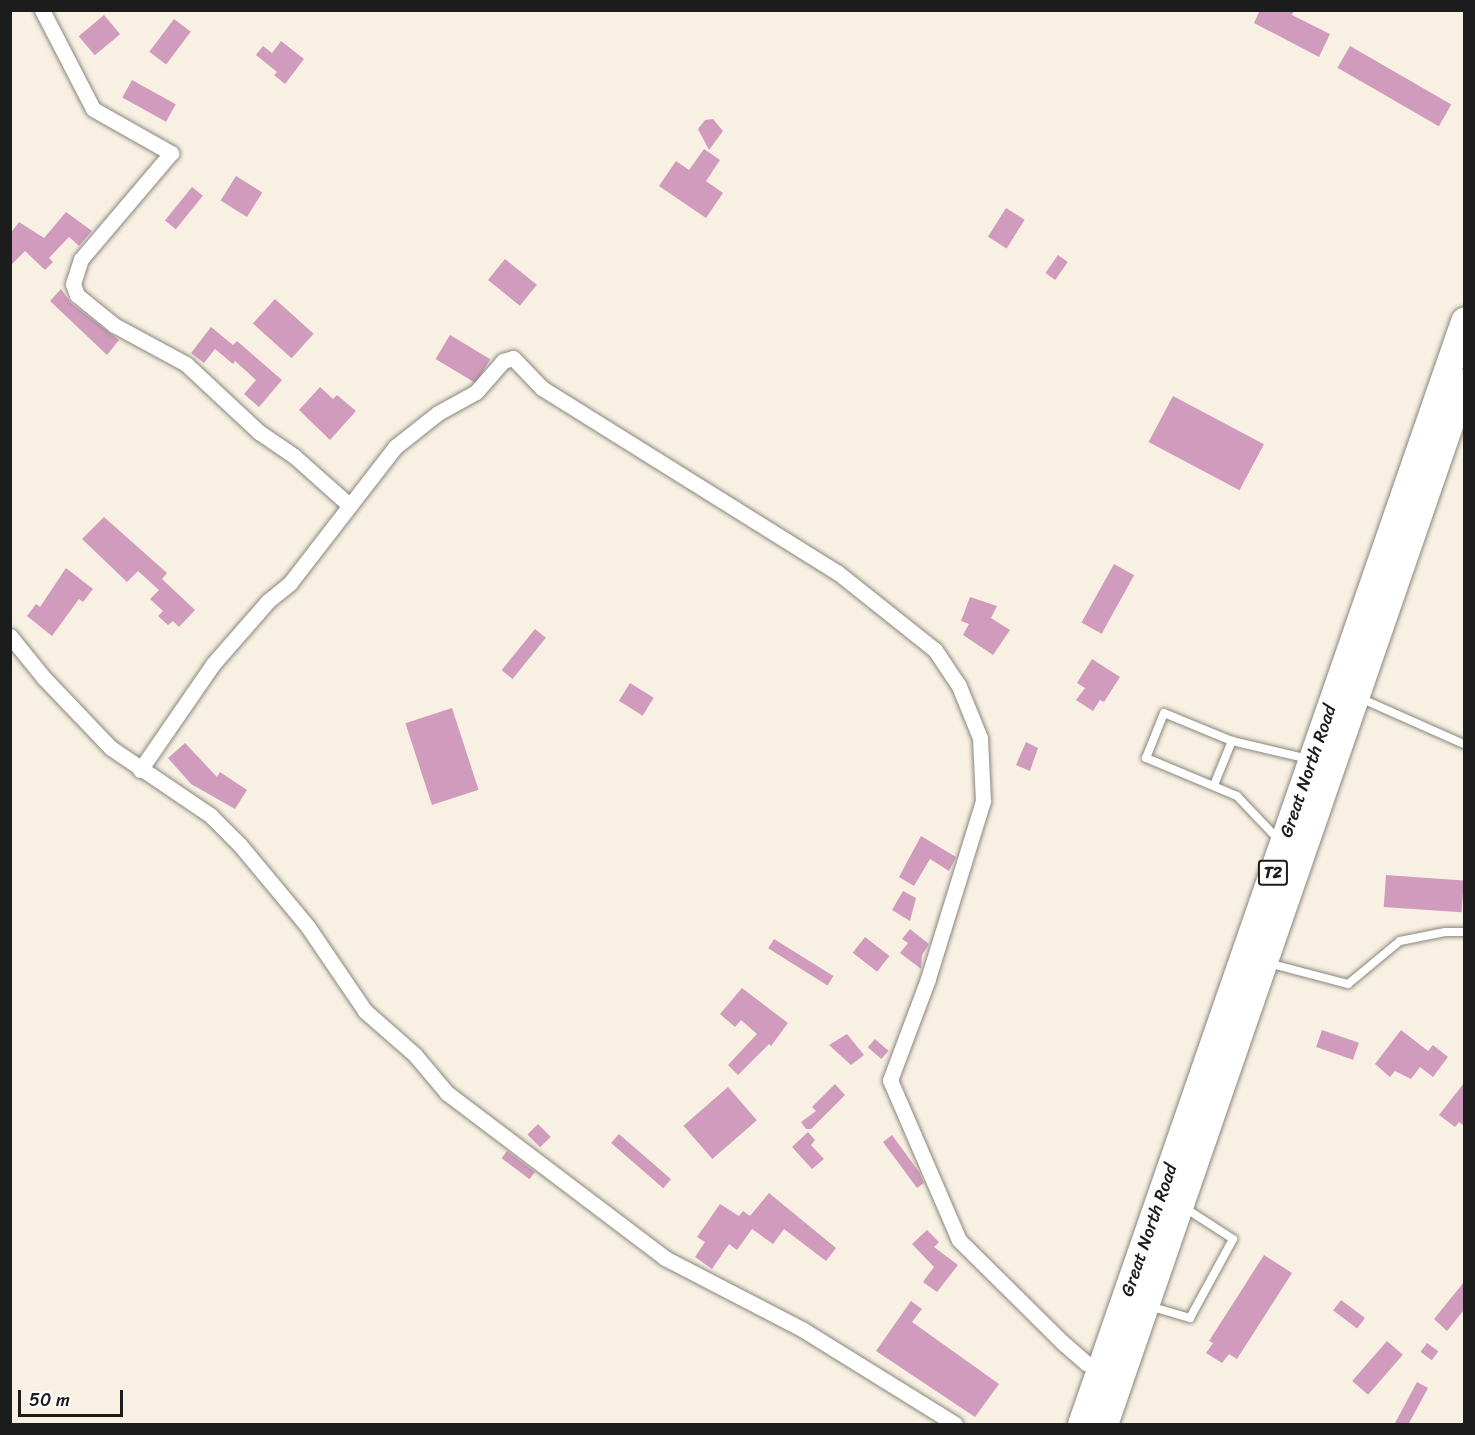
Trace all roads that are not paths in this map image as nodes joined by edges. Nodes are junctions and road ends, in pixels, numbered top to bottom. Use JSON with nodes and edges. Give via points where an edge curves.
{"nodes":[{"id":1,"x":42,"y":10,"type":"edge"},
{"id":2,"x":1464,"y":321,"type":"edge"},
{"id":3,"x":1464,"y":382,"type":"edge"},
{"id":4,"x":348,"y":504,"type":"junction"},
{"id":5,"x":10,"y":636,"type":"edge"},
{"id":6,"x":1356,"y":696,"type":"junction"},
{"id":7,"x":1233,"y":741,"type":"junction"},
{"id":8,"x":1464,"y":744,"type":"edge"},
{"id":9,"x":1312,"y":760,"type":"junction"},
{"id":10,"x":140,"y":770,"type":"junction"},
{"id":11,"x":1214,"y":785,"type":"junction"},
{"id":12,"x":1283,"y":844,"type":"junction"},
{"id":13,"x":1464,"y":932,"type":"edge"},
{"id":14,"x":1253,"y":961,"type":"junction"},
{"id":15,"x":1180,"y":1204,"type":"junction"},
{"id":16,"x":1145,"y":1305,"type":"junction"},
{"id":17,"x":1101,"y":1367,"type":"junction"},
{"id":18,"x":955,"y":1425,"type":"edge"},
{"id":19,"x":1081,"y":1425,"type":"edge"},
{"id":20,"x":1104,"y":1425,"type":"edge"}],
"edges":[{"from":1,"to":4,"type":"street","via":[[93,109],[171,153],[81,259],[73,284],[77,295],[114,325],[186,364],[259,432],[294,456]]},
{"from":2,"to":9,"type":"highway","name":"Great North Road","number":"T2"},
{"from":3,"to":6,"type":"highway","name":"Great North Road","number":"T2"},
{"from":4,"to":10,"type":"street","via":[[290,583],[268,601],[202,678]]},
{"from":4,"to":17,"type":"street","via":[[395,447],[438,413],[476,392],[503,361],[513,358],[542,388],[837,572],[935,650],[974,718],[983,761],[983,801],[928,979],[890,1080],[959,1240],[1062,1342],[1086,1363]]},
{"from":5,"to":10,"type":"street","via":[[73,710]]},
{"from":6,"to":8,"type":"lane"},
{"from":6,"to":14,"type":"highway","name":"Great North Road","number":"T2"},
{"from":7,"to":9,"type":"lane"},
{"from":7,"to":11,"type":"lane"},
{"from":7,"to":11,"type":"lane","via":[[1164,713],[1146,758]]},
{"from":9,"to":12,"type":"highway","name":"Great North Road","number":"T2"},
{"from":10,"to":18,"type":"street","via":[[210,815],[240,845],[308,927],[365,1011],[415,1055],[447,1093],[665,1258],[802,1329]]},
{"from":11,"to":12,"type":"lane","via":[[1237,796]]},
{"from":12,"to":14,"type":"highway","name":"Great North Road","number":"T2"},
{"from":13,"to":14,"type":"lane","via":[[1400,941],[1348,984]]},
{"from":14,"to":15,"type":"highway","name":"Great North Road","number":"T2"},
{"from":14,"to":17,"type":"highway","name":"Great North Road","number":"T2"},
{"from":15,"to":16,"type":"highway","name":"Great North Road","number":"T2"},
{"from":15,"to":16,"type":"lane","via":[[1233,1239],[1190,1318]]},
{"from":16,"to":20,"type":"highway","name":"Great North Road","number":"T2"},
{"from":17,"to":19,"type":"highway","name":"Great North Road","number":"T2"}]}
